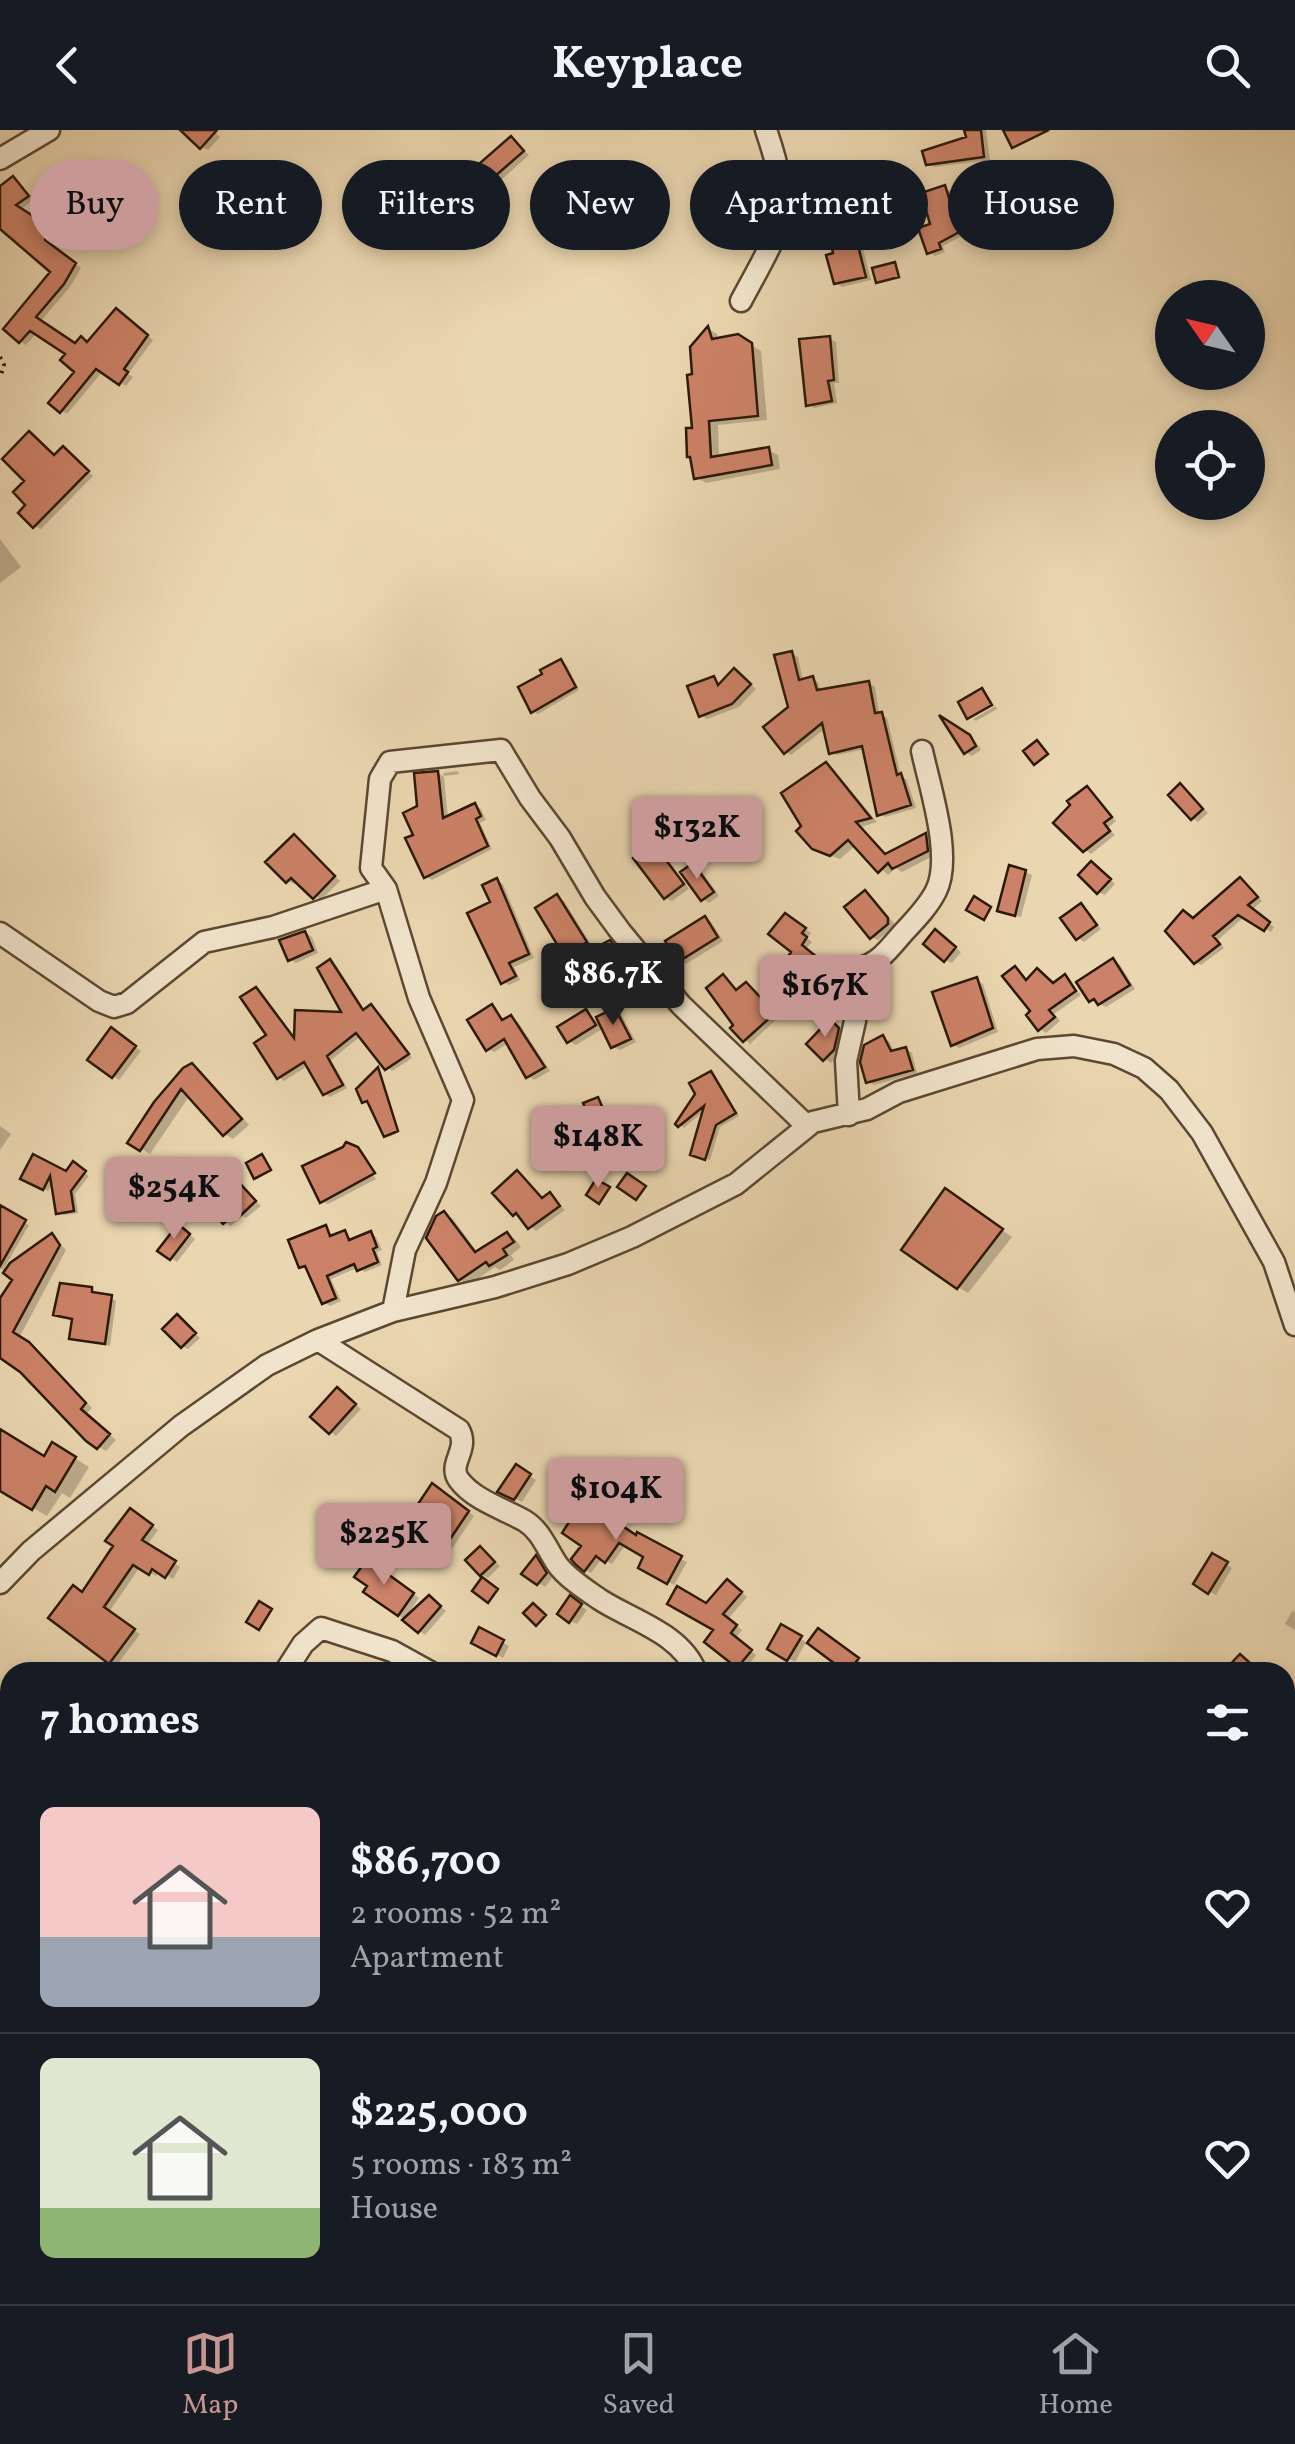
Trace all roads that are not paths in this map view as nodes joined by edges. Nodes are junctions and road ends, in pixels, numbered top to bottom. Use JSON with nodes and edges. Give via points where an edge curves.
{"nodes":[{"id":1,"x":49,"y":130,"type":"edge"},
{"id":2,"x":766,"y":130,"type":"edge"},
{"id":3,"x":0,"y":158,"type":"edge"},
{"id":4,"x":741,"y":302,"type":"dead end"},
{"id":5,"x":922,"y":751,"type":"dead end"},
{"id":6,"x":386,"y":889,"type":"junction"},
{"id":7,"x":0,"y":933,"type":"edge"},
{"id":8,"x":849,"y":1115,"type":"junction"},
{"id":9,"x":807,"y":1126,"type":"junction"},
{"id":10,"x":393,"y":1311,"type":"junction"},
{"id":11,"x":1295,"y":1325,"type":"edge"},
{"id":12,"x":318,"y":1340,"type":"junction"},
{"id":13,"x":0,"y":1583,"type":"edge"},
{"id":14,"x":291,"y":1662,"type":"edge"},
{"id":15,"x":412,"y":1662,"type":"edge"},
{"id":16,"x":690,"y":1662,"type":"edge"}],
"edges":[{"from":1,"to":3,"type":"street"},
{"from":2,"to":4,"type":"street","via":[[783,190],[781,219]]},
{"from":5,"to":8,"type":"street","via":[[942,871],[924,910],[875,964],[860,968],[846,1061]]},
{"from":6,"to":7,"type":"street","via":[[204,942],[114,1007]]},
{"from":6,"to":9,"type":"street","via":[[371,868],[385,766],[500,750],[632,946],[682,1005]]},
{"from":6,"to":10,"type":"street","via":[[419,998],[462,1100],[436,1183],[405,1250]]},
{"from":8,"to":9,"type":"street"},
{"from":8,"to":11,"type":"street","via":[[899,1092],[1037,1049],[1074,1046],[1144,1068],[1202,1134],[1274,1262]]},
{"from":9,"to":10,"type":"street","via":[[736,1184],[632,1237],[495,1287]]},
{"from":10,"to":12,"type":"street"},
{"from":12,"to":13,"type":"street","via":[[267,1365],[181,1426]]},
{"from":12,"to":16,"type":"street","via":[[459,1430],[463,1447],[455,1473],[466,1488],[528,1523],[558,1567],[662,1634]]},
{"from":14,"to":15,"type":"street","via":[[321,1628]]}]}
